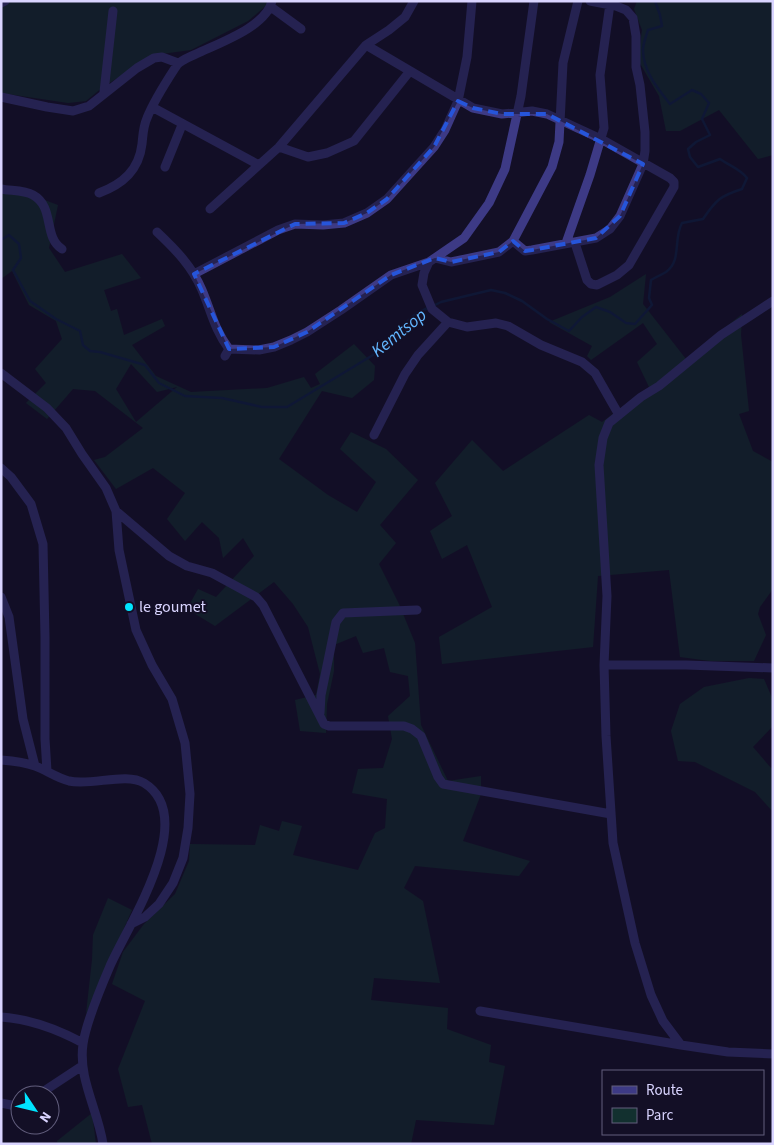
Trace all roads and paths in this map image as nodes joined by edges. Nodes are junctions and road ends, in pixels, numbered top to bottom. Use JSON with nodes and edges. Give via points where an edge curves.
{"nodes":[{"id":1,"x":5,"y":1,"type":"edge"},
{"id":2,"x":414,"y":1,"type":"edge"},
{"id":3,"x":472,"y":1,"type":"edge"},
{"id":4,"x":534,"y":1,"type":"edge"},
{"id":5,"x":578,"y":1,"type":"edge"},
{"id":6,"x":590,"y":1,"type":"edge"},
{"id":7,"x":1,"y":3,"type":"edge"},
{"id":8,"x":272,"y":4,"type":"edge"},
{"id":9,"x":610,"y":4,"type":"junction"},
{"id":10,"x":112,"y":11,"type":"dead end"},
{"id":11,"x":301,"y":29,"type":"dead end"},
{"id":12,"x":366,"y":45,"type":"junction"},
{"id":13,"x":178,"y":63,"type":"junction"},
{"id":14,"x":410,"y":71,"type":"junction"},
{"id":15,"x":104,"y":92,"type":"junction"},
{"id":16,"x":1,"y":97,"type":"edge"},
{"id":17,"x":458,"y":101,"type":"junction"},
{"id":18,"x":152,"y":108,"type":"junction"},
{"id":19,"x":518,"y":111,"type":"junction"},
{"id":20,"x":561,"y":120,"type":"junction"},
{"id":21,"x":182,"y":125,"type":"junction"},
{"id":22,"x":601,"y":139,"type":"junction"},
{"id":23,"x":279,"y":147,"type":"junction"},
{"id":24,"x":643,"y":164,"type":"junction"},
{"id":25,"x":259,"y":165,"type":"junction"},
{"id":26,"x":165,"y":167,"type":"dead end"},
{"id":27,"x":1,"y":189,"type":"edge"},
{"id":28,"x":100,"y":193,"type":"dead end"},
{"id":29,"x":210,"y":209,"type":"dead end"},
{"id":30,"x":157,"y":232,"type":"dead end"},
{"id":31,"x":513,"y":241,"type":"junction"},
{"id":32,"x":570,"y":243,"type":"junction"},
{"id":33,"x":62,"y":249,"type":"dead end"},
{"id":34,"x":432,"y":260,"type":"junction"},
{"id":35,"x":194,"y":274,"type":"junction"},
{"id":36,"x":773,"y":301,"type":"edge"},
{"id":37,"x":448,"y":322,"type":"junction"},
{"id":38,"x":1,"y":373,"type":"edge"},
{"id":39,"x":619,"y":415,"type":"junction"},
{"id":40,"x":374,"y":435,"type":"dead end"},
{"id":41,"x":1,"y":468,"type":"edge"},
{"id":42,"x":116,"y":511,"type":"junction"},
{"id":43,"x":1,"y":597,"type":"edge"},
{"id":44,"x":417,"y":610,"type":"dead end"},
{"id":45,"x":604,"y":665,"type":"junction"},
{"id":46,"x":773,"y":668,"type":"edge"},
{"id":47,"x":320,"y":716,"type":"junction"},
{"id":48,"x":1,"y":760,"type":"edge"},
{"id":49,"x":35,"y":766,"type":"junction"},
{"id":50,"x":47,"y":771,"type":"junction"},
{"id":51,"x":611,"y":814,"type":"junction"},
{"id":52,"x":131,"y":924,"type":"junction"},
{"id":53,"x":480,"y":1011,"type":"dead end"},
{"id":54,"x":1,"y":1017,"type":"edge"},
{"id":55,"x":83,"y":1043,"type":"junction"},
{"id":56,"x":680,"y":1045,"type":"junction"},
{"id":57,"x":773,"y":1054,"type":"edge"},
{"id":58,"x":82,"y":1066,"type":"junction"},
{"id":59,"x":53,"y":1085,"type":"edge"},
{"id":60,"x":103,"y":1144,"type":"edge"}],
"edges":[{"from":1,"to":7,"type":"street"},
{"from":2,"to":12,"type":"street","via":[[405,17]]},
{"from":3,"to":17,"type":"street","via":[[467,57]]},
{"from":4,"to":19,"type":"street"},
{"from":5,"to":20,"type":"street","via":[[563,63]]},
{"from":6,"to":9,"type":"street"},
{"from":8,"to":11,"type":"street"},
{"from":8,"to":13,"type":"street","via":[[258,22]]},
{"from":9,"to":22,"type":"street","via":[[600,75],[604,128]]},
{"from":9,"to":24,"type":"street","via":[[626,10],[633,18],[645,132]]},
{"from":10,"to":15,"type":"street"},
{"from":12,"to":14,"type":"street"},
{"from":12,"to":23,"type":"street"},
{"from":13,"to":15,"type":"street","via":[[162,57],[154,58]]},
{"from":13,"to":18,"type":"street"},
{"from":14,"to":17,"type":"street"},
{"from":14,"to":23,"type":"street","via":[[354,141],[308,157]]},
{"from":15,"to":16,"type":"street","via":[[89,106],[73,111]]},
{"from":17,"to":19,"type":"street","via":[[502,114]]},
{"from":17,"to":35,"type":"street","via":[[434,147],[386,199],[367,213],[344,223],[296,224],[278,230]]},
{"from":18,"to":21,"type":"street"},
{"from":18,"to":28,"type":"street","via":[[144,128],[139,160],[122,182]]},
{"from":19,"to":20,"type":"street","via":[[547,114]]},
{"from":19,"to":34,"type":"street","via":[[505,169],[489,203],[464,238]]},
{"from":20,"to":22,"type":"street"},
{"from":20,"to":31,"type":"street","via":[[560,142],[552,168]]},
{"from":21,"to":25,"type":"street"},
{"from":21,"to":26,"type":"street"},
{"from":22,"to":24,"type":"street"},
{"from":22,"to":32,"type":"street"},
{"from":23,"to":25,"type":"street"},
{"from":24,"to":32,"type":"street","via":[[620,216],[610,229],[596,238]]},
{"from":24,"to":32,"type":"street","via":[[670,178],[674,187],[629,265],[617,275],[596,285],[591,284]]},
{"from":25,"to":29,"type":"street"},
{"from":27,"to":33,"type":"street","via":[[33,195],[43,204],[54,242]]},
{"from":30,"to":35,"type":"street","via":[[185,260]]},
{"from":31,"to":32,"type":"street","via":[[525,251]]},
{"from":31,"to":34,"type":"street","via":[[499,252],[451,262]]},
{"from":34,"to":35,"type":"street","via":[[391,275],[291,340],[274,347],[227,353]]},
{"from":34,"to":37,"type":"street","via":[[424,273],[422,285],[432,309]]},
{"from":36,"to":39,"type":"street","via":[[721,335]]},
{"from":37,"to":39,"type":"street","via":[[466,327],[496,323],[508,326],[541,345],[582,362],[595,373]]},
{"from":37,"to":40,"type":"street","via":[[405,374]]},
{"from":38,"to":42,"type":"street","via":[[48,408],[66,428],[106,488]]},
{"from":39,"to":45,"type":"street","via":[[609,423],[599,465],[607,596]]},
{"from":41,"to":50,"type":"street","via":[[12,477],[31,504],[43,544]]},
{"from":42,"to":47,"type":"street","via":[[169,556],[187,566],[212,573],[256,597]]},
{"from":42,"to":52,"type":"street","via":[[119,550],[136,630],[172,699],[185,743],[190,794],[183,858],[173,883],[159,904]]},
{"from":43,"to":49,"type":"street","via":[[9,617],[23,719]]},
{"from":44,"to":47,"type":"street","via":[[343,613],[339,616],[321,695]]},
{"from":45,"to":46,"type":"street"},
{"from":45,"to":51,"type":"street"},
{"from":47,"to":51,"type":"street","via":[[329,726],[404,726],[412,729],[421,736],[443,784]]},
{"from":48,"to":49,"type":"street"},
{"from":49,"to":50,"type":"street"},
{"from":50,"to":52,"type":"street","via":[[68,781],[84,783],[127,779],[143,782],[160,801],[165,816],[165,834],[157,867]]},
{"from":51,"to":56,"type":"street","via":[[613,843],[635,943],[651,995],[663,1021]]},
{"from":52,"to":55,"type":"street","via":[[110,965]]},
{"from":53,"to":56,"type":"street"},
{"from":54,"to":55,"type":"street","via":[[36,1022]]},
{"from":55,"to":58,"type":"street"},
{"from":56,"to":57,"type":"street"},
{"from":58,"to":59,"type":"street"},
{"from":58,"to":60,"type":"street"}]}
